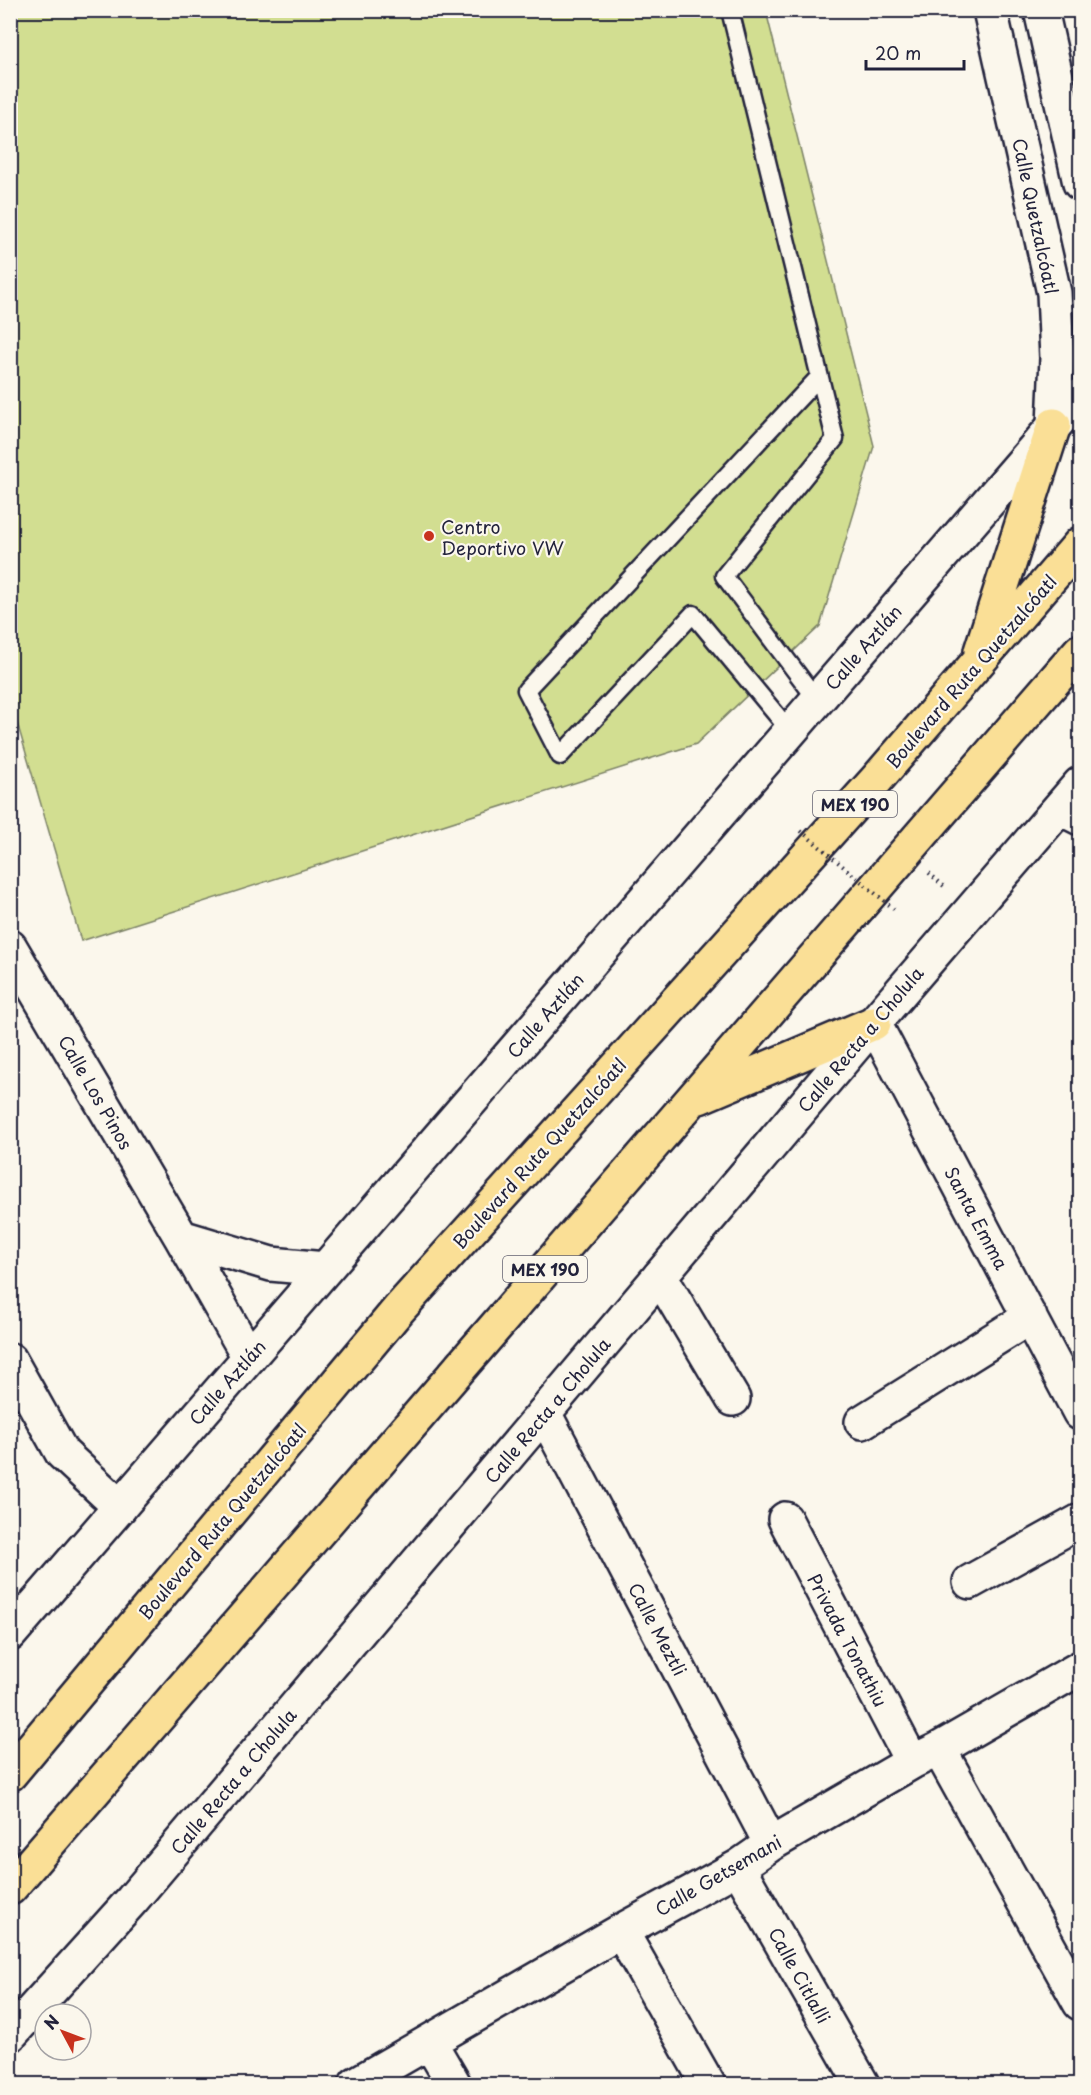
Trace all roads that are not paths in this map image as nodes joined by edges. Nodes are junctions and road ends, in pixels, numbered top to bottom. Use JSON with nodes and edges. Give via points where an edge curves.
{"nodes":[{"id":1,"x":730,"y":10,"type":"edge"},
{"id":2,"x":990,"y":10,"type":"edge"},
{"id":3,"x":1041,"y":10,"type":"edge"},
{"id":4,"x":1080,"y":183,"type":"edge"},
{"id":5,"x":819,"y":377,"type":"junction"},
{"id":6,"x":1080,"y":396,"type":"edge"},
{"id":7,"x":1054,"y":425,"type":"junction"},
{"id":8,"x":1080,"y":544,"type":"edge"},
{"id":9,"x":1080,"y":651,"type":"edge"},
{"id":10,"x":976,"y":666,"type":"junction"},
{"id":11,"x":817,"y":700,"type":"junction"},
{"id":12,"x":790,"y":731,"type":"junction"},
{"id":13,"x":1074,"y":803,"type":"edge"},
{"id":14,"x":10,"y":947,"type":"edge"},
{"id":15,"x":874,"y":1023,"type":"junction"},
{"id":16,"x":692,"y":1100,"type":"junction"},
{"id":17,"x":181,"y":1237,"type":"junction"},
{"id":18,"x":325,"y":1269,"type":"junction"},
{"id":19,"x":660,"y":1276,"type":"junction"},
{"id":20,"x":1030,"y":1317,"type":"junction"},
{"id":21,"x":249,"y":1357,"type":"junction"},
{"id":22,"x":10,"y":1360,"type":"edge"},
{"id":23,"x":733,"y":1399,"type":"dead end"},
{"id":24,"x":544,"y":1413,"type":"junction"},
{"id":25,"x":1080,"y":1413,"type":"edge"},
{"id":26,"x":862,"y":1422,"type":"dead end"},
{"id":27,"x":120,"y":1507,"type":"junction"},
{"id":28,"x":784,"y":1519,"type":"dead end"},
{"id":29,"x":1080,"y":1521,"type":"edge"},
{"id":30,"x":969,"y":1582,"type":"dead end"},
{"id":31,"x":10,"y":1634,"type":"edge"},
{"id":32,"x":1080,"y":1668,"type":"edge"},
{"id":33,"x":926,"y":1755,"type":"junction"},
{"id":34,"x":10,"y":1774,"type":"edge"},
{"id":35,"x":771,"y":1844,"type":"junction"},
{"id":36,"x":738,"y":1867,"type":"junction"},
{"id":37,"x":10,"y":1887,"type":"edge"},
{"id":38,"x":621,"y":1931,"type":"junction"},
{"id":39,"x":1080,"y":2003,"type":"edge"},
{"id":40,"x":10,"y":2035,"type":"edge"},
{"id":41,"x":430,"y":2043,"type":"junction"},
{"id":42,"x":356,"y":2085,"type":"edge"},
{"id":43,"x":454,"y":2085,"type":"edge"},
{"id":44,"x":708,"y":2085,"type":"edge"},
{"id":45,"x":861,"y":2085,"type":"edge"}],
"edges":[{"from":1,"to":5,"type":"lane"},
{"from":2,"to":7,"type":"street","name":"Calle Quetzalcóatl","via":[[1054,293]]},
{"from":3,"to":4,"type":"street"},
{"from":5,"to":11,"type":"lane","via":[[835,439],[724,576]]},
{"from":5,"to":12,"type":"lane","via":[[526,690],[560,756],[693,614]]},
{"from":6,"to":7,"type":"street","name":"Calle Aztlán"},
{"from":7,"to":10,"type":"main road"},
{"from":7,"to":11,"type":"street","name":"Calle Aztlán"},
{"from":8,"to":10,"type":"main road","name":"Boulevard Ruta Quetzalcóatl","number":"MEX 190"},
{"from":9,"to":16,"type":"main road","number":"MEX 190"},
{"from":10,"to":34,"type":"main road","name":"Boulevard Ruta Quetzalcóatl","number":"MEX 190","via":[[399,1309]]},
{"from":11,"to":12,"type":"street","name":"Calle Aztlán"},
{"from":12,"to":18,"type":"street","name":"Calle Aztlán"},
{"from":13,"to":15,"type":"street","name":"Calle Recta a Cholula","via":[[972,909]]},
{"from":14,"to":17,"type":"street","name":"Calle Los Pinos"},
{"from":15,"to":16,"type":"main road"},
{"from":15,"to":19,"type":"street","name":"Calle Recta a Cholula"},
{"from":15,"to":20,"type":"street","name":"Santa Emma"},
{"from":16,"to":37,"type":"main road","number":"MEX 190"},
{"from":17,"to":18,"type":"street","via":[[271,1264]]},
{"from":17,"to":21,"type":"street","name":"Calle Los Pinos"},
{"from":18,"to":21,"type":"street","name":"Calle Aztlán"},
{"from":19,"to":23,"type":"street"},
{"from":19,"to":24,"type":"street","name":"Calle Recta a Cholula"},
{"from":20,"to":25,"type":"street","name":"Santa Emma"},
{"from":20,"to":26,"type":"street"},
{"from":21,"to":27,"type":"street","name":"Calle Aztlán"},
{"from":22,"to":27,"type":"street","via":[[62,1453]]},
{"from":24,"to":35,"type":"street","name":"Calle Meztli"},
{"from":24,"to":40,"type":"street","name":"Calle Recta a Cholula","via":[[138,1892]]},
{"from":27,"to":31,"type":"street","name":"Calle Aztlán"},
{"from":28,"to":33,"type":"street","name":"Privada Tonathiu"},
{"from":29,"to":30,"type":"street"},
{"from":32,"to":33,"type":"street","name":"Calle Getsemani"},
{"from":33,"to":35,"type":"street","name":"Calle Getsemani"},
{"from":33,"to":39,"type":"street","name":"Privada Tonathiu"},
{"from":35,"to":36,"type":"street","name":"Calle Getsemani"},
{"from":36,"to":38,"type":"street","name":"Calle Getsemani"},
{"from":36,"to":45,"type":"street","name":"Calle Citlalli"},
{"from":38,"to":41,"type":"street","name":"Calle Getsemani"},
{"from":38,"to":44,"type":"street"},
{"from":41,"to":42,"type":"street","name":"Calle Getsemani"},
{"from":41,"to":43,"type":"street"}]}
